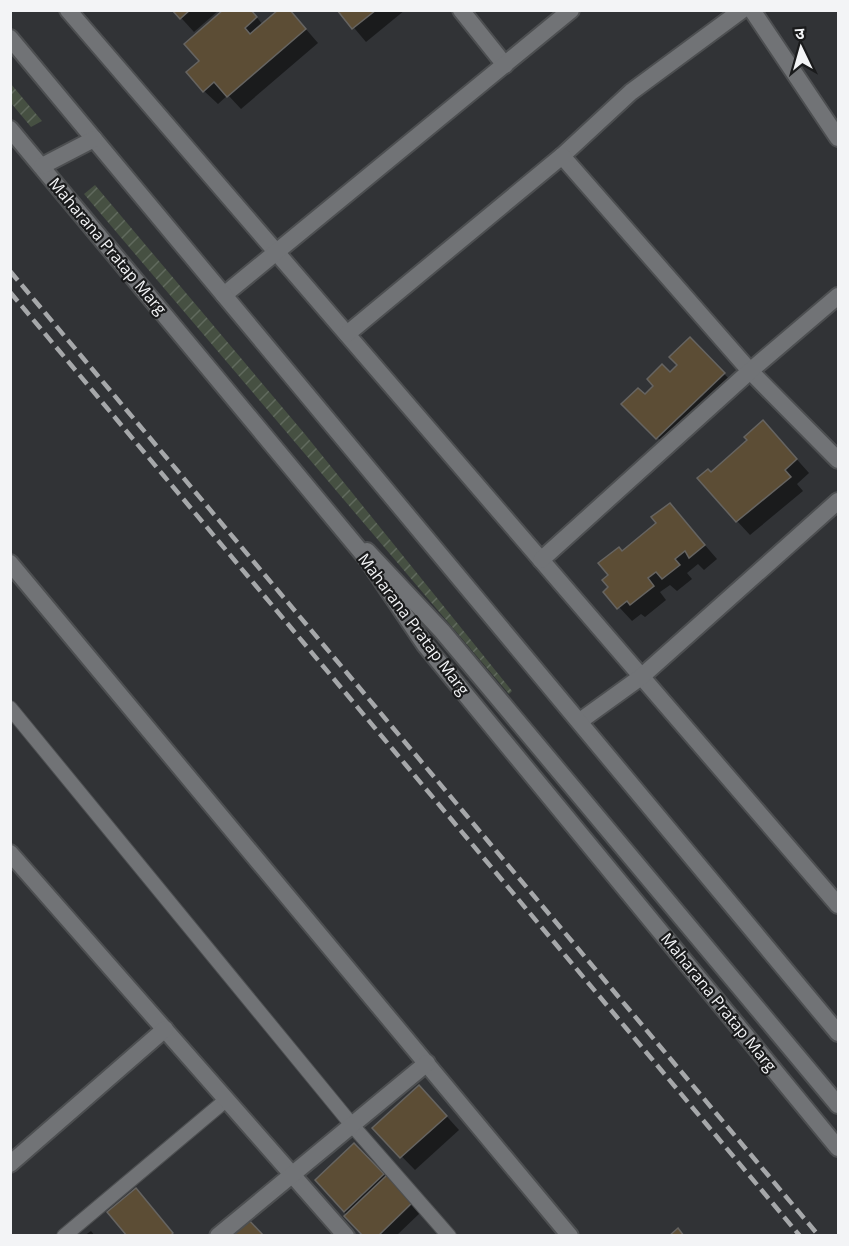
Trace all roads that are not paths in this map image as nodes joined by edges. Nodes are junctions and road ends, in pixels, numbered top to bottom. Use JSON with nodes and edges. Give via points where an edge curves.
{"nodes":[{"id":1,"x":68,"y":10,"type":"edge"},
{"id":2,"x":461,"y":10,"type":"edge"},
{"id":3,"x":571,"y":10,"type":"edge"},
{"id":4,"x":742,"y":10,"type":"edge"},
{"id":5,"x":752,"y":10,"type":"edge"},
{"id":6,"x":10,"y":38,"type":"edge"},
{"id":7,"x":505,"y":65,"type":"junction"},
{"id":8,"x":10,"y":129,"type":"edge"},
{"id":9,"x":838,"y":138,"type":"edge"},
{"id":10,"x":94,"y":139,"type":"junction"},
{"id":11,"x":562,"y":156,"type":"junction"},
{"id":12,"x":42,"y":166,"type":"junction"},
{"id":13,"x":276,"y":250,"type":"junction"},
{"id":14,"x":224,"y":295,"type":"junction"},
{"id":15,"x":838,"y":296,"type":"edge"},
{"id":16,"x":347,"y":334,"type":"junction"},
{"id":17,"x":750,"y":371,"type":"junction"},
{"id":18,"x":838,"y":460,"type":"edge"},
{"id":19,"x":312,"y":492,"type":"junction"},
{"id":20,"x":838,"y":501,"type":"edge"},
{"id":21,"x":541,"y":560,"type":"junction"},
{"id":22,"x":10,"y":563,"type":"edge"},
{"id":23,"x":642,"y":677,"type":"junction"},
{"id":24,"x":10,"y":708,"type":"edge"},
{"id":25,"x":580,"y":721,"type":"junction"},
{"id":26,"x":10,"y":853,"type":"edge"},
{"id":27,"x":838,"y":905,"type":"edge"},
{"id":28,"x":165,"y":1029,"type":"junction"},
{"id":29,"x":838,"y":1033,"type":"edge"},
{"id":30,"x":427,"y":1063,"type":"junction"},
{"id":31,"x":226,"y":1100,"type":"junction"},
{"id":32,"x":838,"y":1105,"type":"edge"},
{"id":33,"x":352,"y":1125,"type":"junction"},
{"id":34,"x":838,"y":1148,"type":"edge"},
{"id":35,"x":10,"y":1164,"type":"edge"},
{"id":36,"x":292,"y":1175,"type":"junction"},
{"id":37,"x":342,"y":1234,"type":"edge"},
{"id":38,"x":64,"y":1236,"type":"edge"},
{"id":39,"x":218,"y":1236,"type":"edge"},
{"id":40,"x":449,"y":1236,"type":"edge"},
{"id":41,"x":570,"y":1236,"type":"edge"}],
"edges":[{"from":1,"to":13,"type":"street"},
{"from":2,"to":7,"type":"street"},
{"from":3,"to":7,"type":"street"},
{"from":4,"to":11,"type":"street","via":[[631,92]]},
{"from":5,"to":9,"type":"street"},
{"from":6,"to":10,"type":"street"},
{"from":7,"to":13,"type":"street"},
{"from":8,"to":12,"type":"street","name":"Maharana Pratap Marg"},
{"from":10,"to":12,"type":"street"},
{"from":10,"to":14,"type":"street"},
{"from":11,"to":16,"type":"street"},
{"from":11,"to":17,"type":"street"},
{"from":12,"to":19,"type":"street","name":"Maharana Pratap Marg"},
{"from":13,"to":14,"type":"street"},
{"from":13,"to":16,"type":"street"},
{"from":14,"to":25,"type":"street"},
{"from":15,"to":17,"type":"street"},
{"from":16,"to":21,"type":"street"},
{"from":17,"to":18,"type":"street"},
{"from":17,"to":21,"type":"street"},
{"from":19,"to":32,"type":"street","via":[[442,631]]},
{"from":19,"to":34,"type":"street","name":"Maharana Pratap Marg","via":[[367,558],[425,645]]},
{"from":20,"to":23,"type":"street"},
{"from":21,"to":23,"type":"street"},
{"from":22,"to":30,"type":"street"},
{"from":23,"to":25,"type":"street"},
{"from":23,"to":27,"type":"street"},
{"from":24,"to":33,"type":"lane"},
{"from":25,"to":29,"type":"street"},
{"from":26,"to":28,"type":"street"},
{"from":28,"to":31,"type":"street"},
{"from":28,"to":35,"type":"street"},
{"from":30,"to":33,"type":"street"},
{"from":30,"to":41,"type":"street"},
{"from":31,"to":36,"type":"street"},
{"from":31,"to":38,"type":"lane"},
{"from":33,"to":36,"type":"street"},
{"from":33,"to":40,"type":"lane"},
{"from":36,"to":37,"type":"street"},
{"from":36,"to":39,"type":"street"}]}
